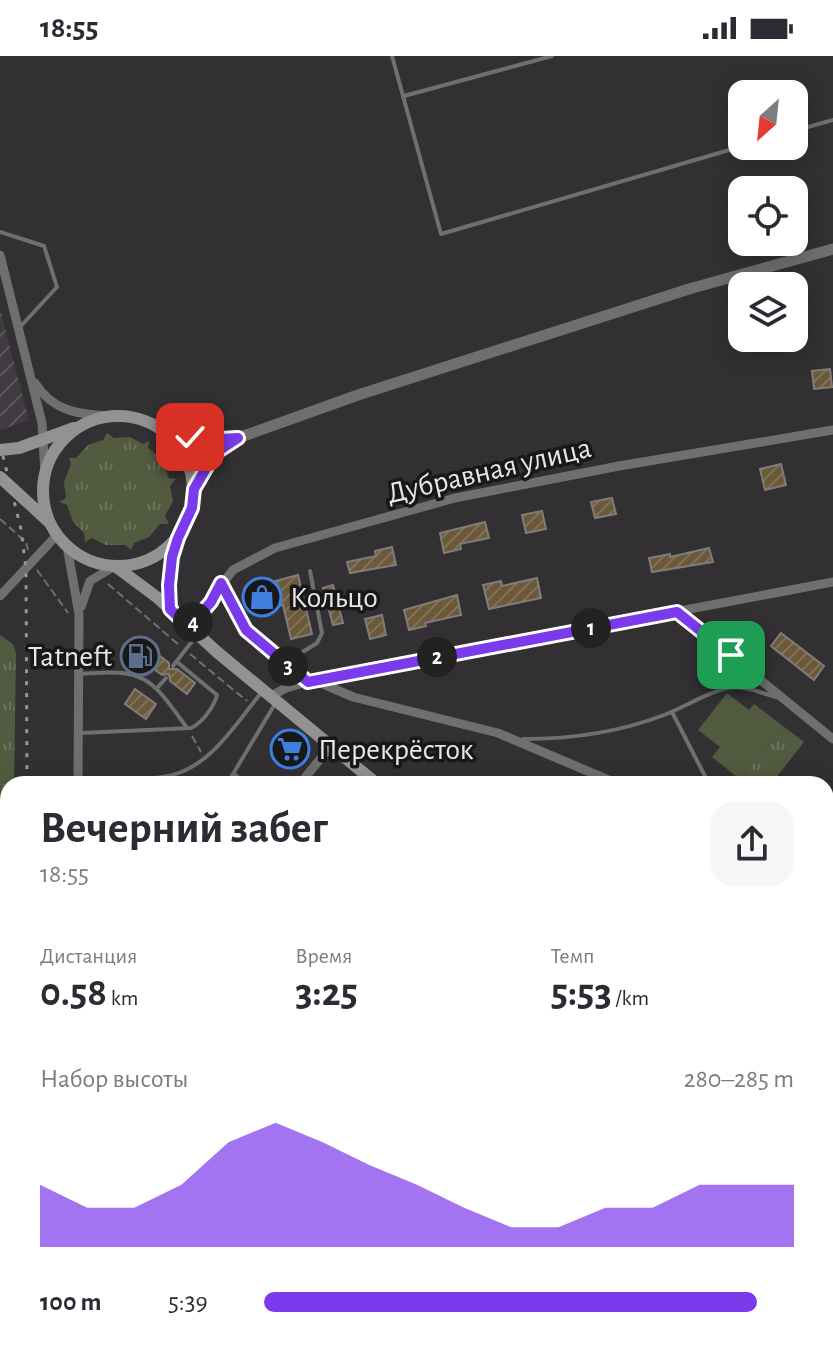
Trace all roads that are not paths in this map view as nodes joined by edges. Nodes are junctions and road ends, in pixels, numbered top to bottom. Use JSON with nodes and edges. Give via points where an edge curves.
{"nodes":[{"id":1,"x":392,"y":56,"type":"edge"},
{"id":2,"x":552,"y":56,"type":"edge"},
{"id":3,"x":403,"y":97,"type":"junction"},
{"id":4,"x":833,"y":120,"type":"edge"},
{"id":5,"x":808,"y":127,"type":"edge"},
{"id":6,"x":728,"y":150,"type":"edge"},
{"id":7,"x":0,"y":232,"type":"edge"},
{"id":8,"x":833,"y":249,"type":"edge"},
{"id":9,"x":0,"y":255,"type":"edge"},
{"id":10,"x":18,"y":329,"type":"junction"},
{"id":11,"x":30,"y":376,"type":"junction"},
{"id":12,"x":112,"y":416,"type":"junction"},
{"id":13,"x":145,"y":421,"type":"junction"},
{"id":14,"x":42,"y":423,"type":"junction"},
{"id":15,"x":85,"y":424,"type":"junction"},
{"id":16,"x":833,"y":430,"type":"edge"},
{"id":17,"x":238,"y":438,"type":"junction"},
{"id":18,"x":44,"y":439,"type":"junction"},
{"id":19,"x":19,"y":448,"type":"junction"},
{"id":20,"x":0,"y":450,"type":"edge"},
{"id":21,"x":45,"y":475,"type":"junction"},
{"id":22,"x":0,"y":477,"type":"edge"},
{"id":23,"x":194,"y":489,"type":"junction"},
{"id":24,"x":54,"y":529,"type":"junction"},
{"id":25,"x":178,"y":538,"type":"junction"},
{"id":26,"x":67,"y":546,"type":"junction"},
{"id":27,"x":115,"y":566,"type":"junction"},
{"id":28,"x":310,"y":571,"type":"dead end"},
{"id":29,"x":833,"y":582,"type":"edge"},
{"id":30,"x":221,"y":583,"type":"junction"},
{"id":31,"x":0,"y":596,"type":"edge"},
{"id":32,"x":170,"y":609,"type":"junction"},
{"id":33,"x":677,"y":612,"type":"junction"},
{"id":34,"x":79,"y":614,"type":"junction"},
{"id":35,"x":194,"y":631,"type":"junction"},
{"id":36,"x":285,"y":663,"type":"junction"},
{"id":37,"x":79,"y":675,"type":"junction"},
{"id":38,"x":166,"y":678,"type":"dead end"},
{"id":39,"x":311,"y":681,"type":"junction"},
{"id":40,"x":158,"y":687,"type":"junction"},
{"id":41,"x":271,"y":696,"type":"junction"},
{"id":42,"x":784,"y":699,"type":"junction"},
{"id":43,"x":672,"y":712,"type":"junction"},
{"id":44,"x":187,"y":728,"type":"junction"},
{"id":45,"x":78,"y":734,"type":"junction"},
{"id":46,"x":512,"y":739,"type":"junction"},
{"id":47,"x":833,"y":739,"type":"edge"},
{"id":48,"x":331,"y":746,"type":"junction"},
{"id":49,"x":234,"y":774,"type":"joint"},
{"id":50,"x":78,"y":776,"type":"edge"},
{"id":51,"x":170,"y":776,"type":"edge"},
{"id":52,"x":237,"y":776,"type":"edge"},
{"id":53,"x":306,"y":776,"type":"edge"},
{"id":54,"x":367,"y":776,"type":"edge"},
{"id":55,"x":599,"y":776,"type":"edge"},
{"id":56,"x":705,"y":776,"type":"edge"}],
"edges":[{"from":1,"to":3,"type":"lane"},
{"from":2,"to":3,"type":"lane"},
{"from":3,"to":6,"type":"lane","via":[[441,234]]},
{"from":4,"to":5,"type":"lane"},
{"from":7,"to":10,"type":"lane","via":[[44,246],[57,287]]},
{"from":8,"to":17,"type":"street","via":[[660,299]]},
{"from":9,"to":10,"type":"street"},
{"from":10,"to":11,"type":"street"},
{"from":11,"to":12,"type":"street","via":[[60,408]]},
{"from":11,"to":14,"type":"street"},
{"from":12,"to":13,"type":"main road"},
{"from":12,"to":15,"type":"main road"},
{"from":13,"to":17,"type":"street","via":[[197,439]]},
{"from":13,"to":23,"type":"main road","via":[[163,430],[183,452]]},
{"from":14,"to":18,"type":"street"},
{"from":14,"to":19,"type":"street"},
{"from":15,"to":18,"type":"main road"},
{"from":15,"to":21,"type":"main road","via":[[61,442]]},
{"from":16,"to":30,"type":"street","name":"Дубравная улица","via":[[455,498],[275,548],[241,564]]},
{"from":17,"to":23,"type":"street","via":[[215,453]]},
{"from":18,"to":19,"type":"main road"},
{"from":18,"to":21,"type":"street"},
{"from":19,"to":20,"type":"main road"},
{"from":21,"to":24,"type":"main road","via":[[43,498]]},
{"from":22,"to":24,"type":"main road"},
{"from":23,"to":25,"type":"main road"},
{"from":24,"to":26,"type":"main road"},
{"from":24,"to":31,"type":"street","via":[[32,563]]},
{"from":25,"to":27,"type":"main road","via":[[152,558]]},
{"from":25,"to":32,"type":"main road","via":[[169,575]]},
{"from":26,"to":27,"type":"main road","via":[[91,561]]},
{"from":26,"to":34,"type":"street"},
{"from":27,"to":32,"type":"main road"},
{"from":27,"to":34,"type":"street","via":[[90,581]]},
{"from":28,"to":36,"type":"lane","via":[[322,633],[317,643]]},
{"from":29,"to":33,"type":"street"},
{"from":30,"to":35,"type":"street","name":"Дубравная улица"},
{"from":30,"to":36,"type":"lane","via":[[240,623]]},
{"from":32,"to":35,"type":"main road"},
{"from":33,"to":39,"type":"street"},
{"from":33,"to":42,"type":"street"},
{"from":34,"to":37,"type":"street"},
{"from":35,"to":41,"type":"main road"},
{"from":35,"to":44,"type":"lane","via":[[175,664],[217,695],[198,724]]},
{"from":36,"to":39,"type":"lane"},
{"from":37,"to":40,"type":"lane","via":[[115,671]]},
{"from":37,"to":45,"type":"street"},
{"from":38,"to":40,"type":"lane"},
{"from":39,"to":41,"type":"street"},
{"from":39,"to":46,"type":"street"},
{"from":40,"to":44,"type":"lane"},
{"from":41,"to":48,"type":"main road"},
{"from":41,"to":49,"type":"lane"},
{"from":41,"to":51,"type":"lane","via":[[252,705],[205,758]]},
{"from":42,"to":43,"type":"lane","via":[[743,687],[727,688]]},
{"from":42,"to":47,"type":"street"},
{"from":43,"to":46,"type":"lane","via":[[593,734]]},
{"from":43,"to":56,"type":"lane"},
{"from":44,"to":45,"type":"lane"},
{"from":45,"to":50,"type":"street"},
{"from":46,"to":55,"type":"street"},
{"from":48,"to":53,"type":"street"},
{"from":48,"to":54,"type":"main road"},
{"from":49,"to":52,"type":"lane"}]}
